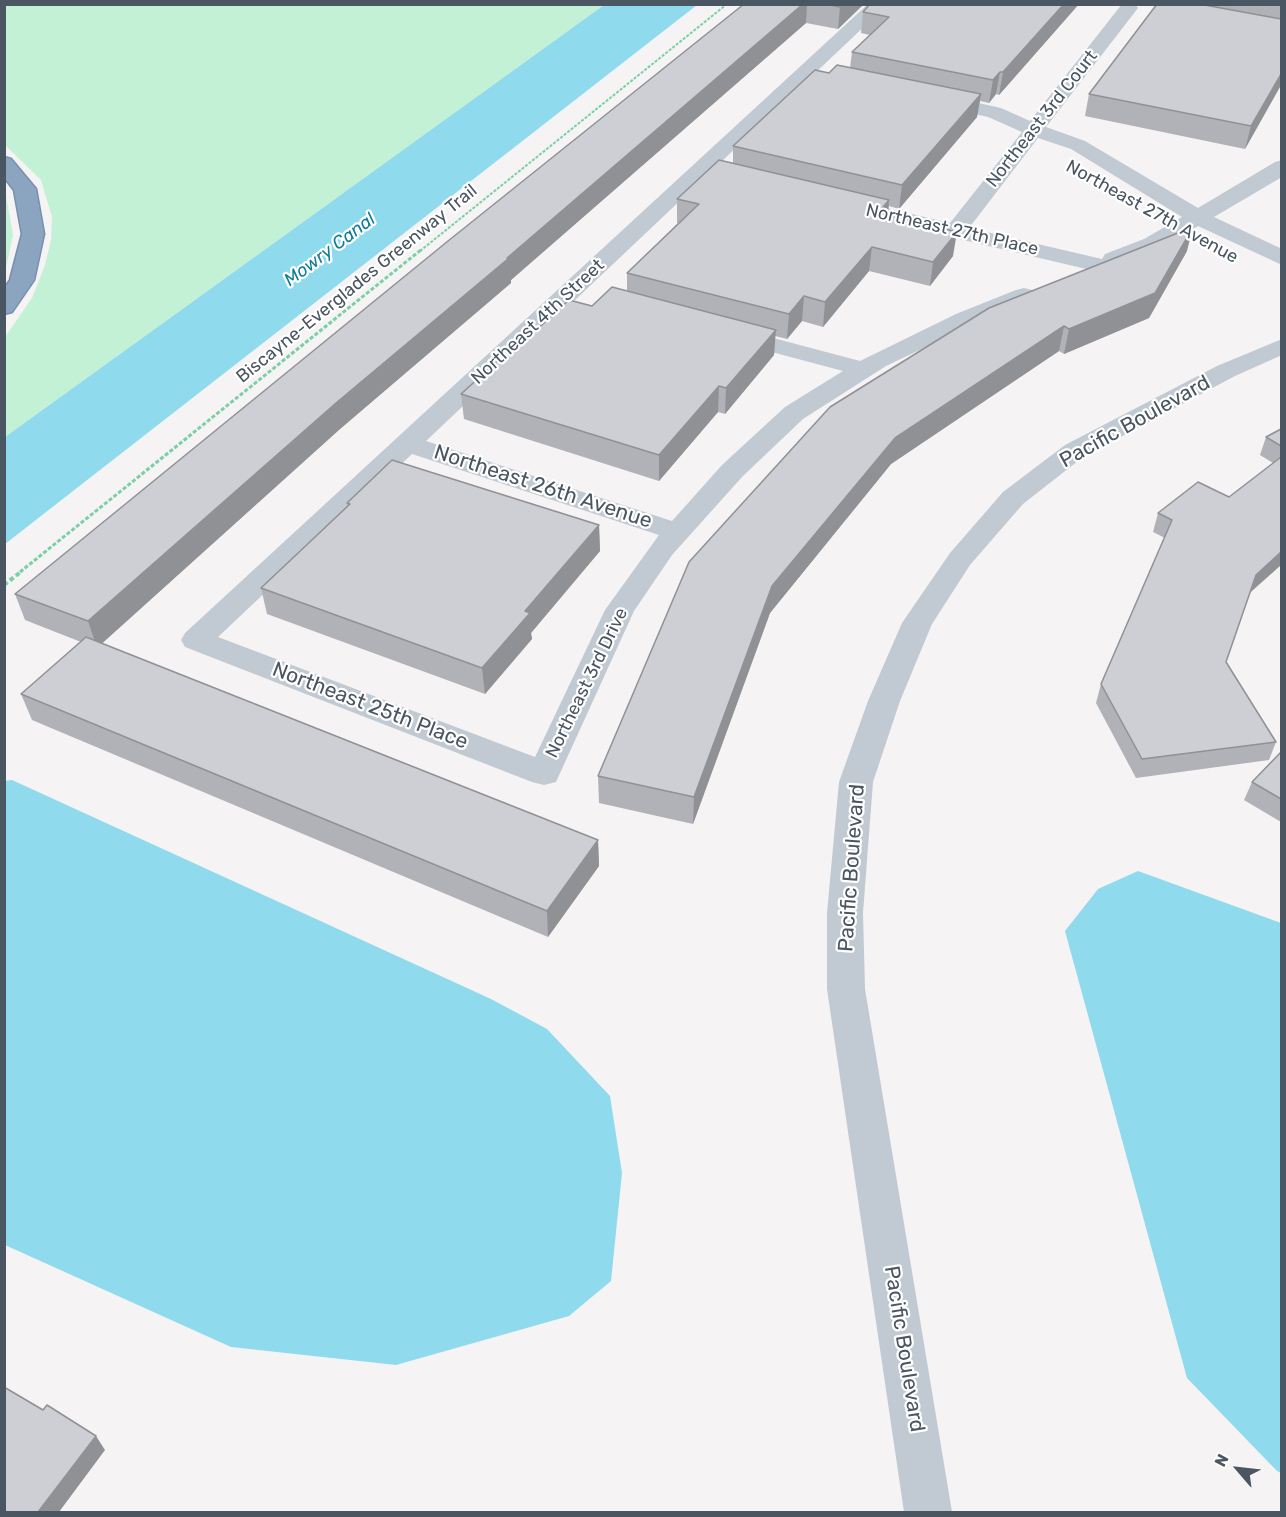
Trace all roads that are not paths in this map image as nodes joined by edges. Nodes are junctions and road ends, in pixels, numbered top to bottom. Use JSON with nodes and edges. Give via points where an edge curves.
{"nodes":[{"id":1,"x":879,"y":4,"type":"edge"},
{"id":2,"x":1127,"y":7,"type":"edge"},
{"id":3,"x":916,"y":96,"type":"edge"},
{"id":4,"x":1034,"y":130,"type":"junction"},
{"id":5,"x":4,"y":163,"type":"edge"},
{"id":6,"x":1063,"y":163,"type":"dead end"},
{"id":7,"x":1281,"y":166,"type":"edge"},
{"id":8,"x":827,"y":201,"type":"edge"},
{"id":9,"x":1176,"y":221,"type":"junction"},
{"id":10,"x":955,"y":231,"type":"junction"},
{"id":11,"x":1281,"y":258,"type":"edge"},
{"id":12,"x":1239,"y":261,"type":"dead end"},
{"id":13,"x":1099,"y":265,"type":"junction"},
{"id":14,"x":4,"y":308,"type":"edge"},
{"id":15,"x":705,"y":328,"type":"edge"},
{"id":16,"x":1281,"y":346,"type":"edge"},
{"id":17,"x":863,"y":369,"type":"junction"},
{"id":18,"x":407,"y":443,"type":"junction"},
{"id":19,"x":678,"y":532,"type":"junction"},
{"id":20,"x":196,"y":640,"type":"joint"},
{"id":21,"x":544,"y":773,"type":"joint"},
{"id":22,"x":928,"y":1512,"type":"edge"}],
"edges":[{"from":1,"to":18,"type":"street","name":"Northeast 4th Street","via":[[816,75],[582,295]]},
{"from":2,"to":4,"type":"street","name":"Northeast 3rd Court"},
{"from":3,"to":4,"type":"street","name":"Northeast 27th Avenue","via":[[994,112]]},
{"from":4,"to":6,"type":"street","name":"Northeast 27th Avenue","via":[[1053,157]]},
{"from":4,"to":9,"type":"street","name":"Northeast 27th Avenue","via":[[1078,145]]},
{"from":4,"to":10,"type":"street","name":"Northeast 3rd Court"},
{"from":5,"to":14,"type":"highway","via":[[25,189],[33,234],[22,280]]},
{"from":7,"to":9,"type":"street","name":"Northeast 3rd Drive"},
{"from":8,"to":10,"type":"street","name":"Northeast 27th Place"},
{"from":9,"to":11,"type":"street","name":"Northeast 27th Avenue"},
{"from":9,"to":12,"type":"street","name":"Northeast 27th Avenue"},
{"from":9,"to":13,"type":"street","name":"Northeast 3rd Drive","via":[[1152,244]]},
{"from":10,"to":13,"type":"street","name":"Northeast 27th Place"},
{"from":13,"to":17,"type":"street","name":"Northeast 3rd Drive","via":[[965,319]]},
{"from":15,"to":17,"type":"street"},
{"from":16,"to":22,"type":"street","name":"Pacific Boulevard","via":[[1074,451],[1013,498],[960,559],[917,623],[884,700],[856,782],[845,913],[846,989]]},
{"from":17,"to":19,"type":"street","name":"Northeast 3rd Drive","via":[[794,413],[732,471]]},
{"from":18,"to":19,"type":"street","name":"Northeast 26th Avenue"},
{"from":18,"to":20,"type":"street","name":"Northeast 4th Street"},
{"from":19,"to":21,"type":"street","name":"Northeast 3rd Drive","via":[[620,610]]},
{"from":20,"to":21,"type":"street","name":"Northeast 25th Place"}]}
